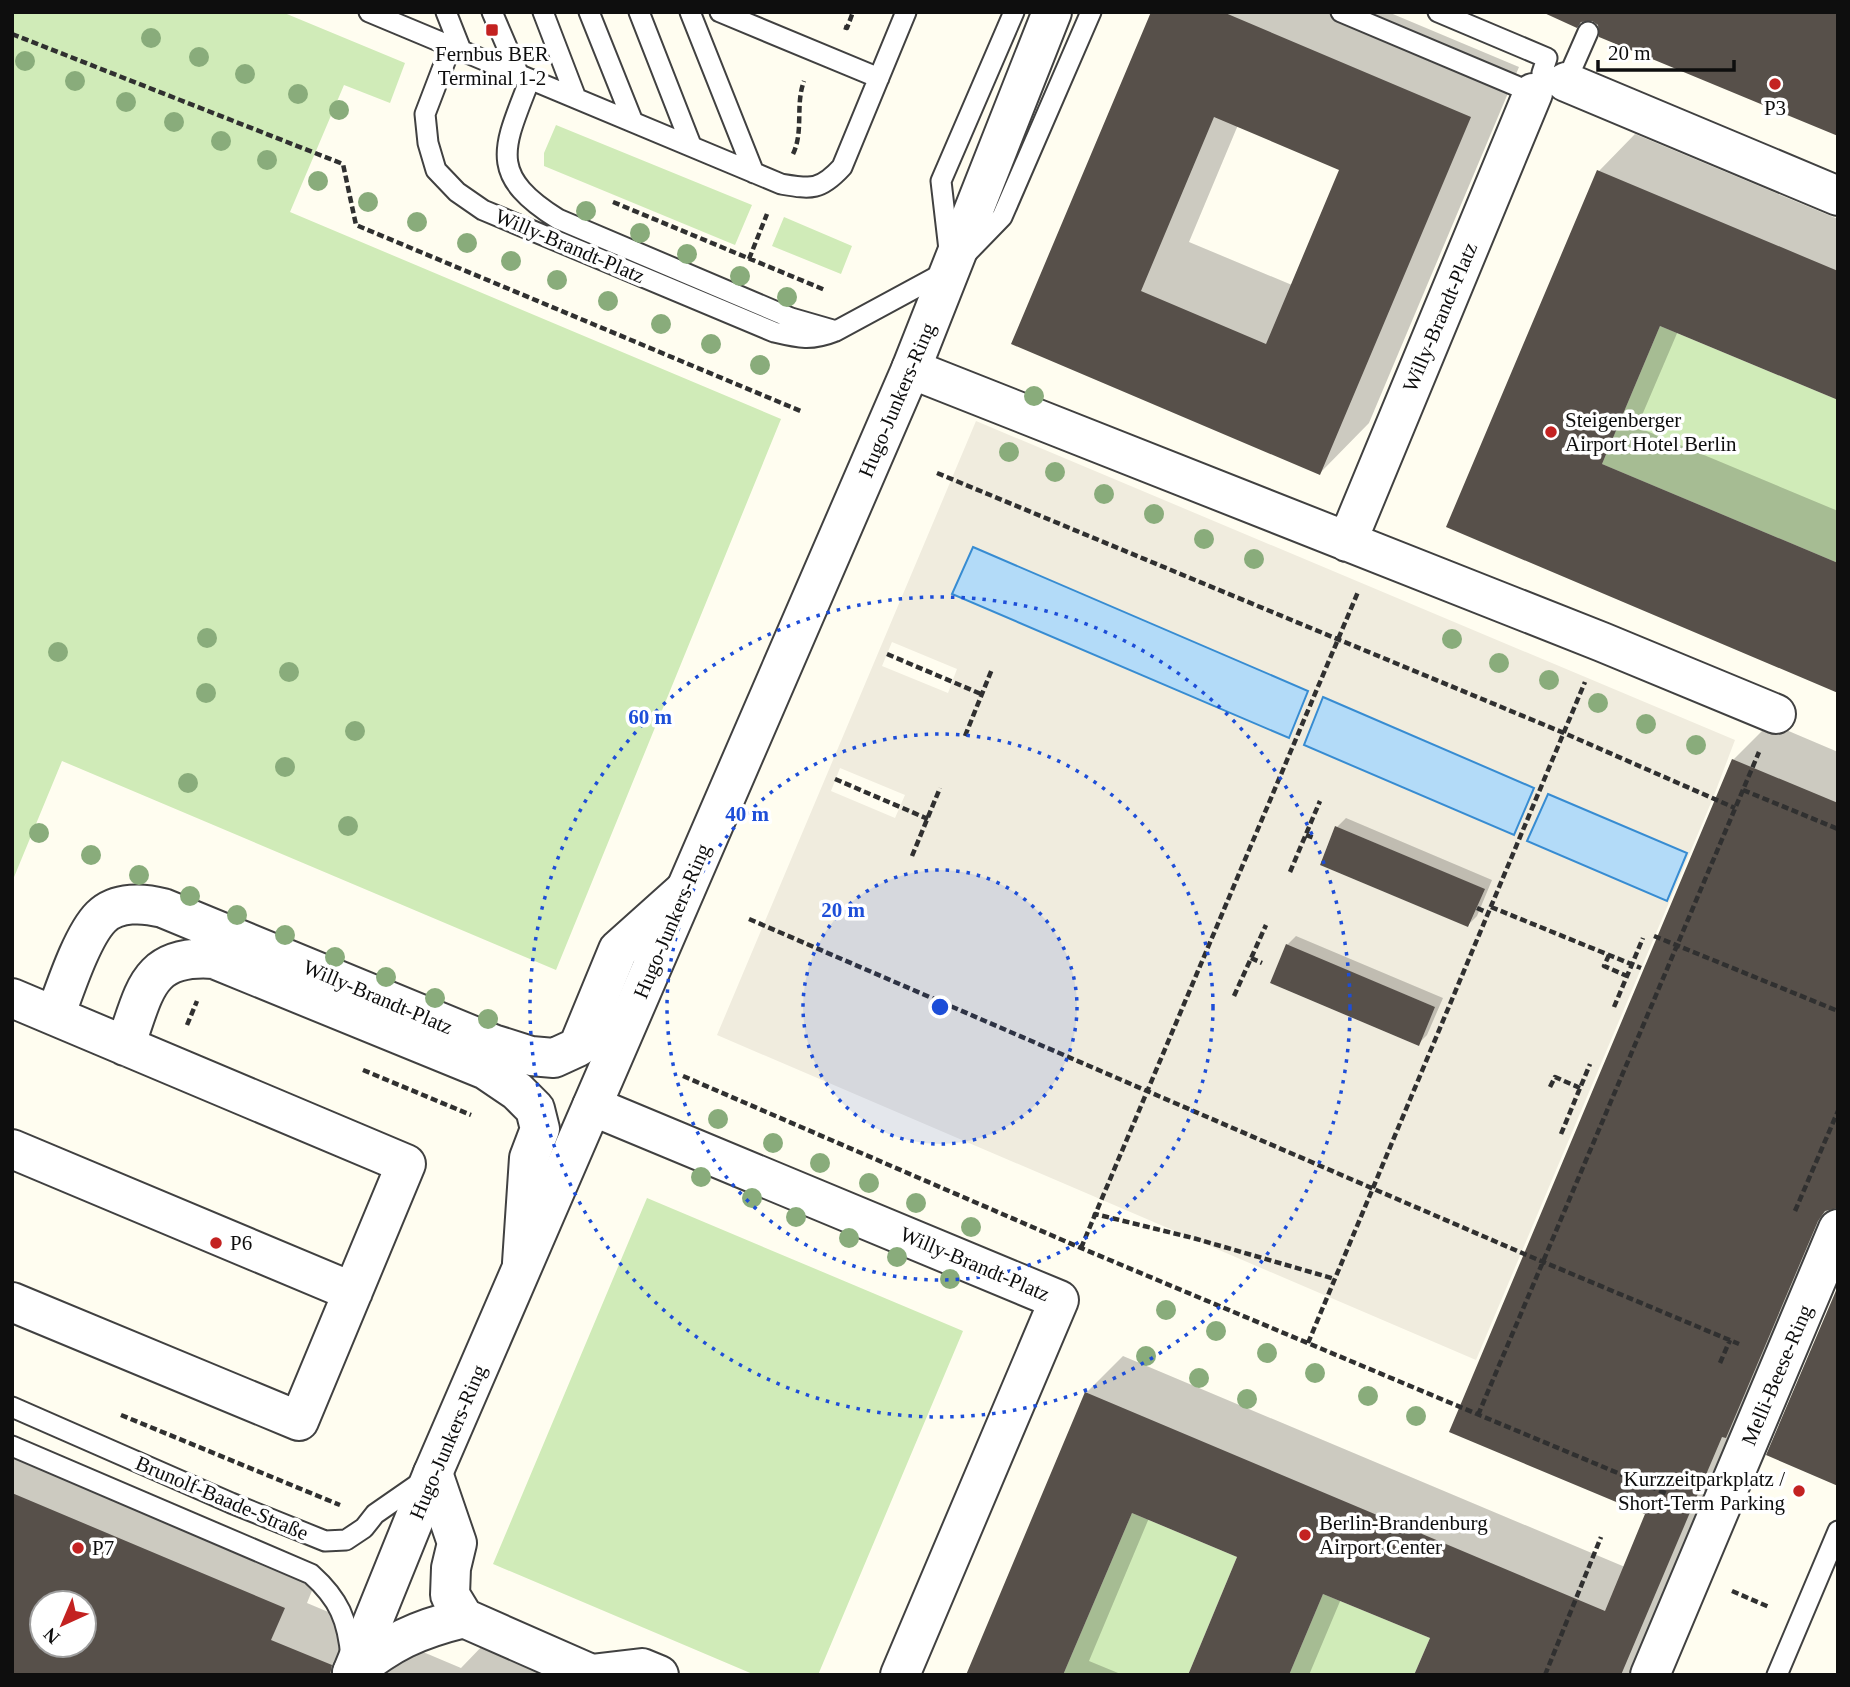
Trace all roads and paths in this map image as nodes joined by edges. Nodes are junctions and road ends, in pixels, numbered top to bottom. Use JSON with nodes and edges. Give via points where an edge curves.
{"nodes":[{"id":1,"x":369,"y":12,"type":"edge"},
{"id":2,"x":446,"y":12,"type":"edge"},
{"id":3,"x":492,"y":12,"type":"edge"},
{"id":4,"x":543,"y":12,"type":"edge"},
{"id":5,"x":589,"y":12,"type":"edge"},
{"id":6,"x":639,"y":12,"type":"edge"},
{"id":7,"x":690,"y":12,"type":"edge"},
{"id":8,"x":720,"y":12,"type":"edge"},
{"id":9,"x":906,"y":12,"type":"edge"},
{"id":10,"x":1014,"y":12,"type":"edge"},
{"id":11,"x":1052,"y":12,"type":"edge"},
{"id":12,"x":1091,"y":12,"type":"edge"},
{"id":13,"x":1341,"y":12,"type":"edge"},
{"id":14,"x":1438,"y":12,"type":"edge"},
{"id":15,"x":407,"y":21,"type":"edge"},
{"id":16,"x":1588,"y":33,"type":"dead end"},
{"id":17,"x":12,"y":34,"type":"edge"},
{"id":18,"x":456,"y":48,"type":"junction"},
{"id":19,"x":807,"y":73,"type":"dead end"},
{"id":20,"x":525,"y":77,"type":"junction"},
{"id":21,"x":879,"y":78,"type":"junction"},
{"id":22,"x":1547,"y":83,"type":"junction"},
{"id":23,"x":576,"y":98,"type":"junction"},
{"id":24,"x":634,"y":122,"type":"junction"},
{"id":25,"x":691,"y":145,"type":"junction"},
{"id":26,"x":788,"y":165,"type":"dead end"},
{"id":27,"x":754,"y":173,"type":"junction"},
{"id":28,"x":1838,"y":196,"type":"edge"},
{"id":29,"x":608,"y":200,"type":"dead end"},
{"id":30,"x":769,"y":211,"type":"dead end"},
{"id":31,"x":749,"y":259,"type":"junction"},
{"id":32,"x":952,"y":269,"type":"junction"},
{"id":33,"x":836,"y":295,"type":"dead end"},
{"id":34,"x":836,"y":331,"type":"junction"},
{"id":35,"x":911,"y":369,"type":"junction"},
{"id":36,"x":803,"y":412,"type":"dead end"},
{"id":37,"x":937,"y":473,"type":"dead end"},
{"id":38,"x":1361,"y":547,"type":"junction"},
{"id":39,"x":1338,"y":639,"type":"junction"},
{"id":40,"x":1602,"y":642,"type":"junction"},
{"id":41,"x":887,"y":654,"type":"dead end"},
{"id":42,"x":992,"y":669,"type":"dead end"},
{"id":43,"x":981,"y":694,"type":"junction"},
{"id":44,"x":1776,"y":714,"type":"joint"},
{"id":45,"x":1564,"y":733,"type":"junction"},
{"id":46,"x":965,"y":736,"type":"dead end"},
{"id":47,"x":835,"y":779,"type":"dead end"},
{"id":48,"x":940,"y":788,"type":"dead end"},
{"id":49,"x":1743,"y":790,"type":"junction"},
{"id":50,"x":1320,"y":802,"type":"dead end"},
{"id":51,"x":1735,"y":808,"type":"junction"},
{"id":52,"x":928,"y":819,"type":"junction"},
{"id":53,"x":1838,"y":830,"type":"edge"},
{"id":54,"x":1306,"y":835,"type":"junction"},
{"id":55,"x":1314,"y":838,"type":"dead end"},
{"id":56,"x":912,"y":856,"type":"dead end"},
{"id":57,"x":1290,"y":872,"type":"dead end"},
{"id":58,"x":685,"y":890,"type":"junction"},
{"id":59,"x":1477,"y":908,"type":"dead end"},
{"id":60,"x":1490,"y":910,"type":"junction"},
{"id":61,"x":749,"y":919,"type":"dead end"},
{"id":62,"x":1266,"y":925,"type":"dead end"},
{"id":63,"x":1654,"y":936,"type":"dead end"},
{"id":64,"x":1643,"y":938,"type":"dead end"},
{"id":65,"x":1676,"y":945,"type":"junction"},
{"id":66,"x":1609,"y":954,"type":"junction"},
{"id":67,"x":1251,"y":958,"type":"junction"},
{"id":68,"x":1262,"y":962,"type":"dead end"},
{"id":69,"x":1641,"y":968,"type":"dead end"},
{"id":70,"x":1627,"y":976,"type":"junction"},
{"id":71,"x":1234,"y":996,"type":"dead end"},
{"id":72,"x":12,"y":998,"type":"edge"},
{"id":73,"x":210,"y":1006,"type":"dead end"},
{"id":74,"x":1614,"y":1007,"type":"dead end"},
{"id":75,"x":1838,"y":1011,"type":"edge"},
{"id":76,"x":55,"y":1016,"type":"junction"},
{"id":77,"x":125,"y":1046,"type":"junction"},
{"id":78,"x":1590,"y":1064,"type":"dead end"},
{"id":79,"x":171,"y":1065,"type":"junction"},
{"id":80,"x":362,"y":1069,"type":"dead end"},
{"id":81,"x":682,"y":1076,"type":"dead end"},
{"id":82,"x":1550,"y":1087,"type":"dead end"},
{"id":83,"x":1580,"y":1088,"type":"junction"},
{"id":84,"x":1147,"y":1090,"type":"junction"},
{"id":85,"x":592,"y":1106,"type":"junction"},
{"id":86,"x":476,"y":1117,"type":"dead end"},
{"id":87,"x":1561,"y":1134,"type":"dead end"},
{"id":88,"x":12,"y":1149,"type":"edge"},
{"id":89,"x":1373,"y":1188,"type":"junction"},
{"id":90,"x":1095,"y":1214,"type":"junction"},
{"id":91,"x":1838,"y":1229,"type":"edge"},
{"id":92,"x":1081,"y":1248,"type":"junction"},
{"id":93,"x":1544,"y":1261,"type":"junction"},
{"id":94,"x":521,"y":1271,"type":"junction"},
{"id":95,"x":1335,"y":1279,"type":"junction"},
{"id":96,"x":353,"y":1292,"type":"junction"},
{"id":97,"x":12,"y":1301,"type":"edge"},
{"id":98,"x":1730,"y":1340,"type":"junction"},
{"id":99,"x":1308,"y":1343,"type":"junction"},
{"id":100,"x":1740,"y":1344,"type":"dead end"},
{"id":101,"x":1720,"y":1363,"type":"dead end"},
{"id":102,"x":12,"y":1407,"type":"edge"},
{"id":103,"x":113,"y":1411,"type":"dead end"},
{"id":104,"x":1478,"y":1415,"type":"junction"},
{"id":105,"x":12,"y":1446,"type":"edge"},
{"id":106,"x":433,"y":1473,"type":"junction"},
{"id":107,"x":1675,"y":1497,"type":"dead end"},
{"id":108,"x":340,"y":1505,"type":"dead end"},
{"id":109,"x":1838,"y":1531,"type":"edge"},
{"id":110,"x":1601,"y":1537,"type":"dead end"},
{"id":111,"x":1692,"y":1575,"type":"junction"},
{"id":112,"x":464,"y":1618,"type":"junction"},
{"id":113,"x":1800,"y":1620,"type":"junction"},
{"id":114,"x":352,"y":1673,"type":"junction"},
{"id":115,"x":591,"y":1675,"type":"edge"},
{"id":116,"x":659,"y":1675,"type":"edge"},
{"id":117,"x":900,"y":1675,"type":"edge"},
{"id":118,"x":1545,"y":1675,"type":"edge"},
{"id":119,"x":1650,"y":1675,"type":"edge"},
{"id":120,"x":1777,"y":1675,"type":"edge"}],
"edges":[{"from":1,"to":15,"type":"lane"},
{"from":2,"to":18,"type":"lane"},
{"from":3,"to":20,"type":"lane"},
{"from":4,"to":23,"type":"lane"},
{"from":5,"to":24,"type":"lane"},
{"from":6,"to":25,"type":"lane"},
{"from":7,"to":27,"type":"lane"},
{"from":8,"to":21,"type":"lane"},
{"from":9,"to":21,"type":"lane"},
{"from":10,"to":32,"type":"lane","via":[[941,181]]},
{"from":11,"to":32,"type":"street","name":"Hugo-Junkers-Ring"},
{"from":12,"to":32,"type":"lane","name":"Willy-Brandt-Platz","via":[[1002,217]]},
{"from":13,"to":22,"type":"lane"},
{"from":14,"to":22,"type":"lane","via":[[1547,58]]},
{"from":15,"to":18,"type":"lane"},
{"from":16,"to":22,"type":"lane"},
{"from":17,"to":36,"type":"path","via":[[343,164],[356,225]]},
{"from":18,"to":20,"type":"lane"},
{"from":18,"to":34,"type":"lane","name":"Willy-Brandt-Platz","via":[[425,114],[436,170],[457,192],[483,210],[774,332],[818,339]]},
{"from":19,"to":26,"type":"path","via":[[801,89],[799,142]]},
{"from":20,"to":23,"type":"lane"},
{"from":20,"to":34,"type":"lane","name":"Willy-Brandt-Platz","via":[[507,139],[506,160],[517,185],[536,205],[558,219],[791,318]]},
{"from":21,"to":27,"type":"lane","via":[[842,167],[827,183],[806,188]]},
{"from":22,"to":28,"type":"street"},
{"from":22,"to":38,"type":"street","name":"Willy-Brandt-Platz"},
{"from":23,"to":24,"type":"lane"},
{"from":24,"to":25,"type":"lane"},
{"from":25,"to":27,"type":"lane"},
{"from":29,"to":31,"type":"path"},
{"from":30,"to":31,"type":"path"},
{"from":31,"to":33,"type":"path"},
{"from":32,"to":34,"type":"lane","name":"Willy-Brandt-Platz"},
{"from":32,"to":35,"type":"street","name":"Hugo-Junkers-Ring"},
{"from":35,"to":38,"type":"street"},
{"from":35,"to":58,"type":"street","name":"Hugo-Junkers-Ring"},
{"from":37,"to":39,"type":"path"},
{"from":38,"to":39,"type":"path"},
{"from":38,"to":40,"type":"street"},
{"from":39,"to":45,"type":"path"},
{"from":39,"to":84,"type":"path"},
{"from":40,"to":44,"type":"street"},
{"from":40,"to":45,"type":"path"},
{"from":41,"to":43,"type":"path"},
{"from":42,"to":43,"type":"path"},
{"from":43,"to":46,"type":"path"},
{"from":44,"to":49,"type":"path"},
{"from":45,"to":51,"type":"path"},
{"from":45,"to":60,"type":"path"},
{"from":47,"to":52,"type":"path"},
{"from":48,"to":52,"type":"path"},
{"from":49,"to":51,"type":"path"},
{"from":49,"to":53,"type":"path"},
{"from":50,"to":54,"type":"path"},
{"from":51,"to":65,"type":"path"},
{"from":52,"to":56,"type":"path"},
{"from":54,"to":55,"type":"path"},
{"from":54,"to":57,"type":"path"},
{"from":58,"to":76,"type":"street","name":"Willy-Brandt-Platz","via":[[618,950],[578,1047],[554,1058],[493,1044],[144,903],[122,906],[102,916],[87,937]]},
{"from":58,"to":85,"type":"street","name":"Hugo-Junkers-Ring"},
{"from":59,"to":60,"type":"path"},
{"from":60,"to":66,"type":"path"},
{"from":60,"to":89,"type":"path"},
{"from":61,"to":84,"type":"path"},
{"from":62,"to":67,"type":"path"},
{"from":63,"to":65,"type":"path"},
{"from":64,"to":70,"type":"path"},
{"from":65,"to":75,"type":"path"},
{"from":65,"to":93,"type":"path"},
{"from":66,"to":69,"type":"path"},
{"from":66,"to":70,"type":"path","via":[[1604,966]]},
{"from":67,"to":68,"type":"path"},
{"from":67,"to":71,"type":"path"},
{"from":70,"to":74,"type":"path"},
{"from":72,"to":76,"type":"street"},
{"from":73,"to":79,"type":"path","via":[[197,1000]]},
{"from":76,"to":77,"type":"street"},
{"from":77,"to":79,"type":"street"},
{"from":77,"to":94,"type":"street","name":"Willy-Brandt-Platz","via":[[149,981],[162,968],[194,957],[214,959],[486,1070],[535,1109],[540,1129],[529,1158]]},
{"from":78,"to":83,"type":"path"},
{"from":79,"to":96,"type":"street","via":[[406,1164]]},
{"from":80,"to":86,"type":"path"},
{"from":81,"to":92,"type":"path"},
{"from":82,"to":83,"type":"path","via":[[1555,1077]]},
{"from":83,"to":87,"type":"path"},
{"from":84,"to":89,"type":"path"},
{"from":84,"to":90,"type":"path"},
{"from":85,"to":94,"type":"street","name":"Hugo-Junkers-Ring"},
{"from":85,"to":117,"type":"street","name":"Willy-Brandt-Platz","via":[[1059,1300]]},
{"from":88,"to":96,"type":"street"},
{"from":89,"to":93,"type":"path"},
{"from":89,"to":95,"type":"path"},
{"from":90,"to":92,"type":"path"},
{"from":90,"to":95,"type":"path"},
{"from":91,"to":111,"type":"street","name":"Melli-Beese-Ring"},
{"from":92,"to":99,"type":"path"},
{"from":93,"to":98,"type":"path"},
{"from":93,"to":104,"type":"path"},
{"from":94,"to":106,"type":"street","name":"Hugo-Junkers-Ring"},
{"from":95,"to":99,"type":"path"},
{"from":96,"to":97,"type":"street","via":[[299,1421]]},
{"from":98,"to":100,"type":"path"},
{"from":98,"to":101,"type":"path"},
{"from":99,"to":104,"type":"path"},
{"from":102,"to":106,"type":"lane","name":"Brunolf-Baade-Straße","via":[[325,1541],[346,1540]]},
{"from":103,"to":108,"type":"path"},
{"from":104,"to":107,"type":"path"},
{"from":105,"to":114,"type":"lane","name":"Brunolf-Baade-Straße","via":[[311,1574],[341,1610],[349,1634]]},
{"from":106,"to":112,"type":"street","via":[[457,1543],[450,1595]]},
{"from":106,"to":114,"type":"street","name":"Hugo-Junkers-Ring"},
{"from":109,"to":113,"type":"lane"},
{"from":110,"to":118,"type":"path"},
{"from":111,"to":113,"type":"path"},
{"from":111,"to":119,"type":"street","name":"Melli-Beese-Ring"},
{"from":112,"to":114,"type":"street","via":[[406,1636]]},
{"from":112,"to":115,"type":"street"},
{"from":113,"to":120,"type":"lane"},
{"from":115,"to":116,"type":"street","via":[[642,1668]]}]}
